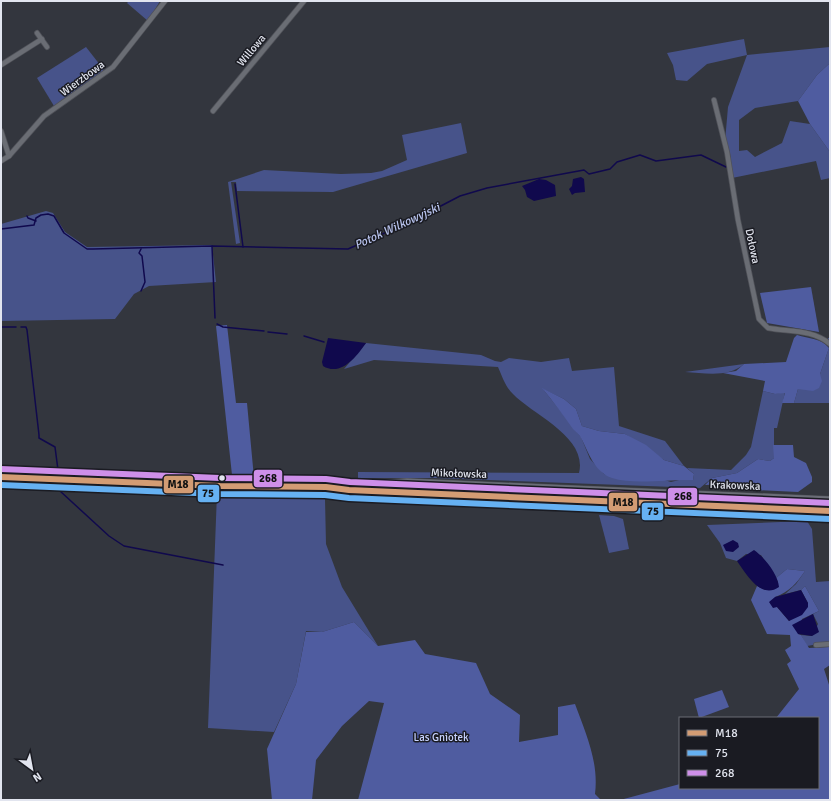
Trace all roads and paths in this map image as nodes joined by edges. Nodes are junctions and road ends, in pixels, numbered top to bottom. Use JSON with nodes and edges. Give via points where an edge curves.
{"nodes":[{"id":1,"x":165,"y":1,"type":"edge"},
{"id":2,"x":304,"y":1,"type":"edge"},
{"id":3,"x":37,"y":33,"type":"dead end"},
{"id":4,"x":42,"y":39,"type":"junction"},
{"id":5,"x":47,"y":48,"type":"dead end"},
{"id":6,"x":1,"y":65,"type":"edge"},
{"id":7,"x":714,"y":100,"type":"dead end"},
{"id":8,"x":213,"y":111,"type":"dead end"},
{"id":9,"x":1,"y":131,"type":"edge"},
{"id":10,"x":9,"y":156,"type":"junction"},
{"id":11,"x":1,"y":161,"type":"edge"},
{"id":12,"x":830,"y":344,"type":"edge"},
{"id":13,"x":1,"y":477,"type":"edge"},
{"id":14,"x":326,"y":487,"type":"junction"},
{"id":15,"x":591,"y":490,"type":"joint"},
{"id":16,"x":830,"y":500,"type":"edge"},
{"id":17,"x":594,"y":501,"type":"joint"},
{"id":18,"x":830,"y":511,"type":"edge"},
{"id":19,"x":830,"y":644,"type":"edge"},
{"id":20,"x":816,"y":645,"type":"dead end"}],
"edges":[{"from":1,"to":10,"type":"street","name":"Wierzbowa","via":[[113,67],[44,116]]},
{"from":2,"to":8,"type":"street","name":"Willowa"},
{"from":3,"to":4,"type":"street"},
{"from":4,"to":5,"type":"street"},
{"from":4,"to":6,"type":"street"},
{"from":7,"to":12,"type":"street","name":"Dołowa","via":[[727,152],[759,319],[768,328],[808,332]]},
{"from":9,"to":10,"type":"street"},
{"from":10,"to":11,"type":"street","name":"Wierzbowa"},
{"from":13,"to":14,"type":"main road","name":"Mikołowska","via":[[220,486]]},
{"from":14,"to":15,"type":"main road","name":"Mikołowska","via":[[407,482]]},
{"from":14,"to":17,"type":"main road","name":"Mikołowska"},
{"from":15,"to":16,"type":"main road","name":"Krakowska"},
{"from":17,"to":18,"type":"main road","name":"Krakowska"},
{"from":19,"to":20,"type":"street"}]}
